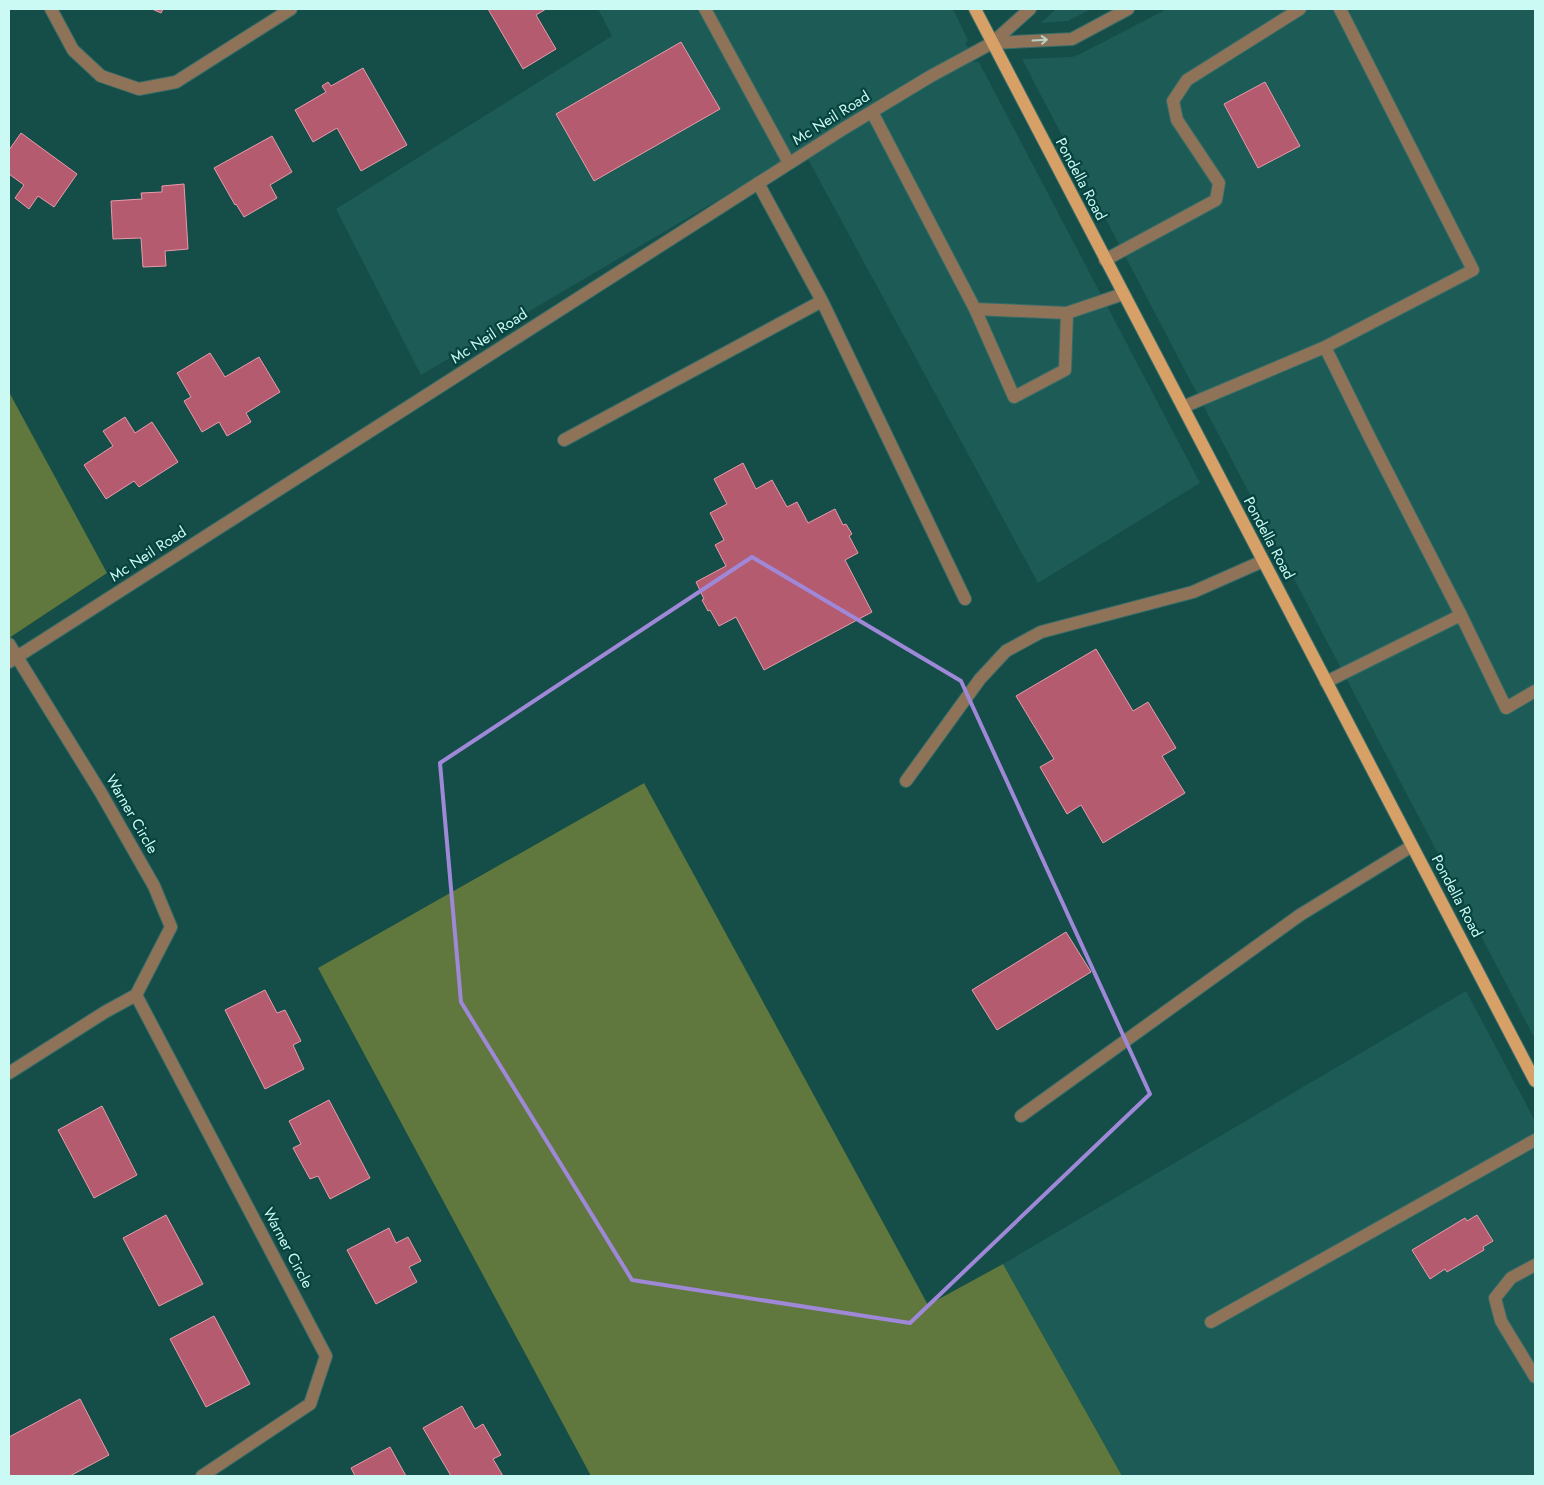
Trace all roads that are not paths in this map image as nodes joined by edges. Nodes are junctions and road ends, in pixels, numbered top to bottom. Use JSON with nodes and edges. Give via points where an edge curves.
{"nodes":[{"id":1,"x":50,"y":9,"type":"edge"},
{"id":2,"x":292,"y":9,"type":"edge"},
{"id":3,"x":705,"y":9,"type":"edge"},
{"id":4,"x":975,"y":9,"type":"edge"},
{"id":5,"x":1030,"y":9,"type":"edge"},
{"id":6,"x":1128,"y":9,"type":"edge"},
{"id":7,"x":1300,"y":9,"type":"edge"},
{"id":8,"x":1340,"y":9,"type":"edge"},
{"id":9,"x":992,"y":43,"type":"junction"},
{"id":10,"x":872,"y":112,"type":"junction"},
{"id":11,"x":789,"y":164,"type":"junction"},
{"id":12,"x":758,"y":183,"type":"junction"},
{"id":13,"x":1105,"y":260,"type":"junction"},
{"id":14,"x":1123,"y":294,"type":"junction"},
{"id":15,"x":822,"y":301,"type":"junction"},
{"id":16,"x":975,"y":309,"type":"junction"},
{"id":17,"x":1067,"y":313,"type":"junction"},
{"id":18,"x":1325,"y":347,"type":"junction"},
{"id":19,"x":1183,"y":407,"type":"junction"},
{"id":20,"x":564,"y":440,"type":"dead end"},
{"id":21,"x":1263,"y":561,"type":"junction"},
{"id":22,"x":965,"y":599,"type":"dead end"},
{"id":23,"x":1461,"y":615,"type":"junction"},
{"id":24,"x":9,"y":644,"type":"edge"},
{"id":25,"x":13,"y":660,"type":"edge"},
{"id":26,"x":1326,"y":682,"type":"junction"},
{"id":27,"x":1535,"y":691,"type":"edge"},
{"id":28,"x":906,"y":781,"type":"dead end"},
{"id":29,"x":1412,"y":846,"type":"junction"},
{"id":30,"x":136,"y":995,"type":"junction"},
{"id":31,"x":9,"y":1073,"type":"edge"},
{"id":32,"x":1535,"y":1081,"type":"edge"},
{"id":33,"x":1021,"y":1116,"type":"dead end"},
{"id":34,"x":1535,"y":1140,"type":"edge"},
{"id":35,"x":1535,"y":1265,"type":"edge"},
{"id":36,"x":1211,"y":1322,"type":"dead end"},
{"id":37,"x":1535,"y":1376,"type":"edge"},
{"id":38,"x":202,"y":1476,"type":"edge"}],
"edges":[{"from":1,"to":2,"type":"street","via":[[73,50],[101,76],[139,89],[176,82]]},
{"from":3,"to":11,"type":"street"},
{"from":4,"to":9,"type":"main road","name":"Pondella Road"},
{"from":5,"to":9,"type":"street"},
{"from":9,"to":6,"type":"street","one_way":true,"via":[[1072,38]]},
{"from":7,"to":13,"type":"street","via":[[1187,80],[1173,101],[1177,120],[1220,183],[1216,200]]},
{"from":8,"to":18,"type":"street","via":[[1473,270]]},
{"from":9,"to":10,"type":"street","name":"Mc Neil Road"},
{"from":9,"to":13,"type":"main road","name":"Pondella Road"},
{"from":10,"to":11,"type":"street","name":"Mc Neil Road"},
{"from":10,"to":16,"type":"street"},
{"from":11,"to":12,"type":"street","name":"Mc Neil Road"},
{"from":12,"to":15,"type":"street"},
{"from":12,"to":25,"type":"street","name":"Mc Neil Road"},
{"from":13,"to":14,"type":"main road","name":"Pondella Road"},
{"from":14,"to":17,"type":"street"},
{"from":14,"to":19,"type":"main road","name":"Pondella Road"},
{"from":15,"to":20,"type":"street"},
{"from":15,"to":22,"type":"street"},
{"from":16,"to":17,"type":"street"},
{"from":16,"to":17,"type":"street","via":[[1014,397],[1065,370]]},
{"from":18,"to":19,"type":"street"},
{"from":18,"to":23,"type":"street"},
{"from":19,"to":21,"type":"main road","name":"Pondella Road"},
{"from":21,"to":26,"type":"main road","name":"Pondella Road"},
{"from":21,"to":28,"type":"street","via":[[1192,592],[1041,632],[1006,651],[980,679]]},
{"from":23,"to":26,"type":"street"},
{"from":23,"to":27,"type":"street","via":[[1506,708]]},
{"from":24,"to":25,"type":"street"},
{"from":25,"to":30,"type":"street","name":"Warner Circle","via":[[101,793],[150,877],[171,927]]},
{"from":26,"to":29,"type":"main road","name":"Pondella Road"},
{"from":29,"to":32,"type":"main road","name":"Pondella Road"},
{"from":29,"to":33,"type":"street","via":[[1300,915]]},
{"from":30,"to":31,"type":"street"},
{"from":30,"to":38,"type":"street","name":"Warner Circle","via":[[326,1356],[310,1404]]},
{"from":34,"to":36,"type":"street"},
{"from":35,"to":37,"type":"street","via":[[1511,1278],[1495,1298],[1501,1321]]}]}
